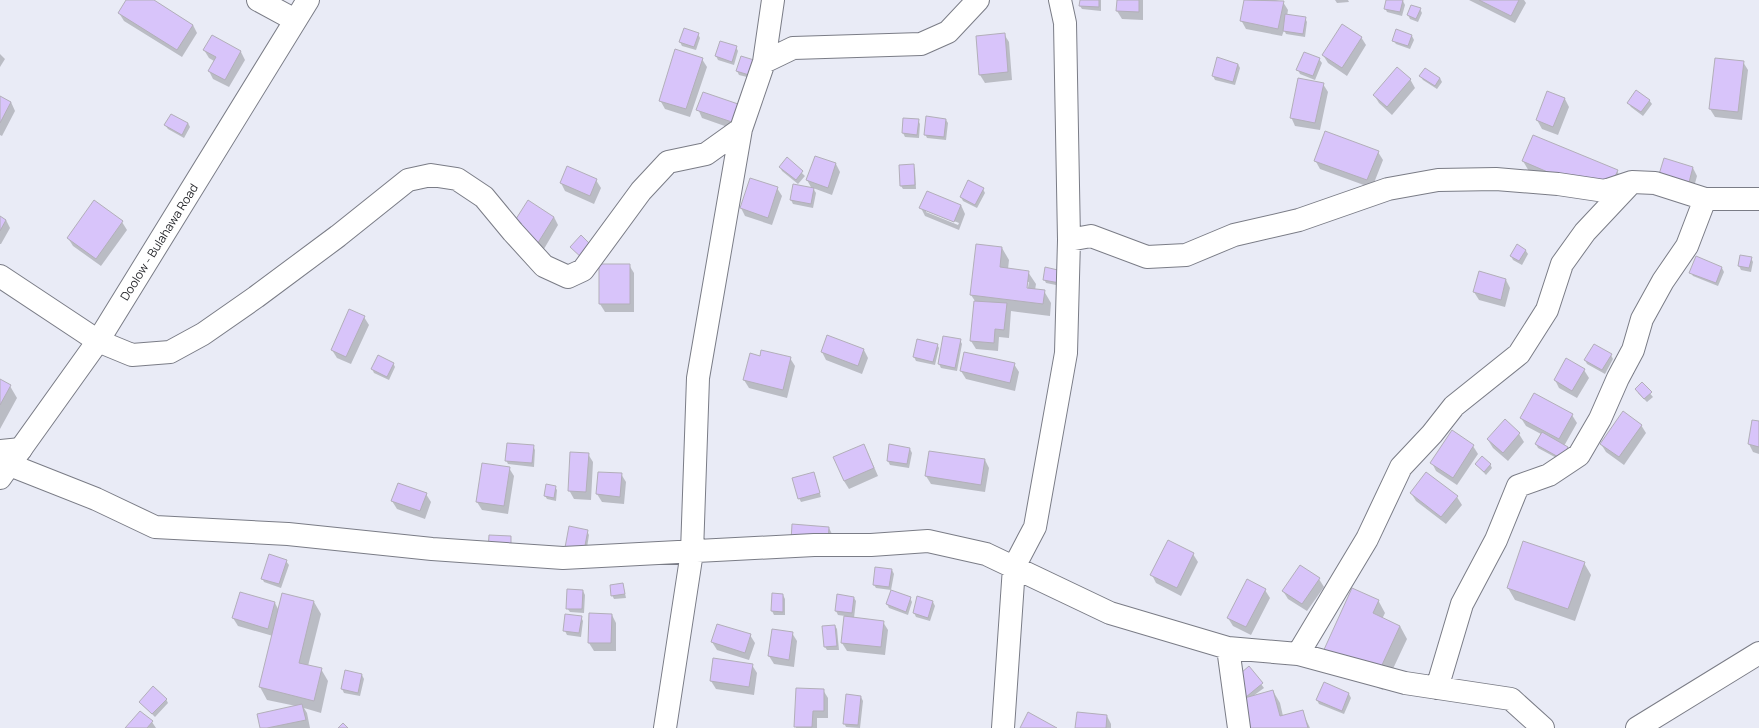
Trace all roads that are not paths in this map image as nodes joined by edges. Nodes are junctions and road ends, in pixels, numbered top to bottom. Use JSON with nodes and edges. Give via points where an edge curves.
{"nodes":[{"id":1,"x":258,"y":0,"type":"edge"},
{"id":2,"x":308,"y":0,"type":"edge"},
{"id":3,"x":773,"y":0,"type":"edge"},
{"id":4,"x":978,"y":0,"type":"edge"},
{"id":5,"x":1060,"y":0,"type":"edge"},
{"id":6,"x":296,"y":20,"type":"junction"},
{"id":7,"x":764,"y":62,"type":"junction"},
{"id":8,"x":742,"y":129,"type":"junction"},
{"id":9,"x":1632,"y":182,"type":"junction"},
{"id":10,"x":1705,"y":199,"type":"junction"},
{"id":11,"x":1759,"y":199,"type":"edge"},
{"id":12,"x":1069,"y":240,"type":"junction"},
{"id":13,"x":0,"y":276,"type":"edge"},
{"id":14,"x":98,"y":341,"type":"junction"},
{"id":15,"x":8,"y":461,"type":"edge"},
{"id":16,"x":692,"y":552,"type":"junction"},
{"id":17,"x":1014,"y":567,"type":"junction"},
{"id":18,"x":1228,"y":648,"type":"junction"},
{"id":19,"x":1759,"y":653,"type":"edge"},
{"id":20,"x":1298,"y":654,"type":"junction"},
{"id":21,"x":1437,"y":688,"type":"junction"},
{"id":22,"x":665,"y":728,"type":"edge"},
{"id":23,"x":1003,"y":728,"type":"edge"},
{"id":24,"x":1239,"y":728,"type":"edge"},
{"id":25,"x":1543,"y":728,"type":"edge"},
{"id":26,"x":1637,"y":728,"type":"edge"}],
"edges":[{"from":1,"to":6,"type":"street"},
{"from":2,"to":6,"type":"street","name":"Doolow - Bulahawa Road"},
{"from":3,"to":7,"type":"street"},
{"from":4,"to":7,"type":"street","via":[[948,32],[921,44],[793,48]]},
{"from":5,"to":12,"type":"street","via":[[1065,23]]},
{"from":6,"to":14,"type":"street","name":"Doolow - Bulahawa Road"},
{"from":7,"to":8,"type":"street"},
{"from":8,"to":14,"type":"street","via":[[706,154],[668,162],[641,191],[583,270],[568,277],[544,266],[484,198],[457,179],[431,175],[408,180],[256,297],[203,334],[170,352],[132,355]]},
{"from":8,"to":16,"type":"street","via":[[698,378]]},
{"from":9,"to":10,"type":"street","via":[[1655,183]]},
{"from":9,"to":12,"type":"street","via":[[1605,191],[1496,179],[1438,180],[1388,189],[1299,220],[1234,235],[1186,255],[1147,258],[1090,236]]},
{"from":9,"to":20,"type":"street","via":[[1585,232],[1562,264],[1547,310],[1519,354],[1454,406],[1401,467],[1367,539]]},
{"from":10,"to":11,"type":"street"},
{"from":10,"to":21,"type":"street","via":[[1686,246],[1642,319],[1633,350],[1600,419],[1579,455],[1549,475],[1518,486],[1496,540],[1462,604]]},
{"from":12,"to":17,"type":"street","via":[[1066,353],[1035,527]]},
{"from":13,"to":14,"type":"street"},
{"from":14,"to":15,"type":"street","name":"Doolow - Bulahawa Road"},
{"from":15,"to":16,"type":"street","via":[[155,527],[288,534],[432,549],[563,558]]},
{"from":16,"to":17,"type":"street","via":[[928,541],[986,554]]},
{"from":16,"to":22,"type":"street"},
{"from":17,"to":18,"type":"street","via":[[1110,613]]},
{"from":17,"to":23,"type":"street"},
{"from":18,"to":20,"type":"street"},
{"from":18,"to":24,"type":"street"},
{"from":19,"to":26,"type":"street"},
{"from":20,"to":21,"type":"street","via":[[1405,683]]},
{"from":21,"to":25,"type":"street","via":[[1512,699]]}]}
